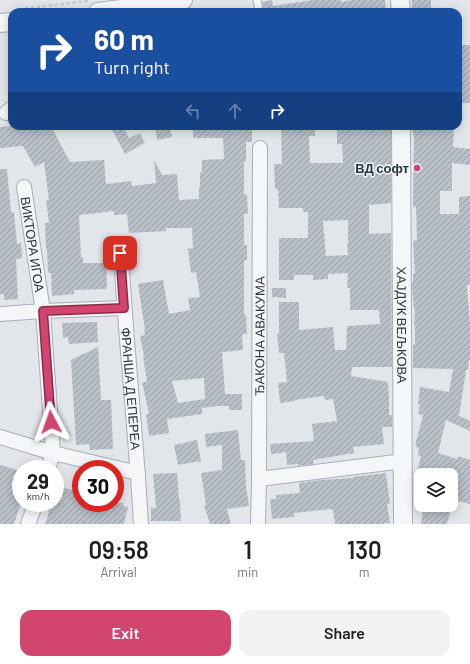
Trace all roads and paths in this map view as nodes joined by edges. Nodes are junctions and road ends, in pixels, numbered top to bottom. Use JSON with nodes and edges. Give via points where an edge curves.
{"nodes":[{"id":1,"x":183,"y":0,"type":"edge"},
{"id":2,"x":93,"y":6,"type":"edge"},
{"id":3,"x":77,"y":8,"type":"edge"},
{"id":4,"x":111,"y":8,"type":"edge"},
{"id":5,"x":140,"y":8,"type":"edge"},
{"id":6,"x":401,"y":130,"type":"edge"},
{"id":7,"x":260,"y":148,"type":"dead end"},
{"id":8,"x":24,"y":187,"type":"dead end"},
{"id":9,"x":120,"y":253,"type":"dead end"},
{"id":10,"x":124,"y":308,"type":"junction"},
{"id":11,"x":43,"y":311,"type":"junction"},
{"id":12,"x":0,"y":314,"type":"edge"},
{"id":13,"x":0,"y":437,"type":"edge"},
{"id":14,"x":53,"y":454,"type":"junction"},
{"id":15,"x":51,"y":460,"type":"edge"},
{"id":16,"x":404,"y":461,"type":"junction"},
{"id":17,"x":138,"y":473,"type":"junction"},
{"id":18,"x":259,"y":479,"type":"junction"},
{"id":19,"x":33,"y":512,"type":"edge"},
{"id":20,"x":28,"y":524,"type":"edge"},
{"id":21,"x":141,"y":524,"type":"edge"},
{"id":22,"x":258,"y":524,"type":"edge"},
{"id":23,"x":403,"y":524,"type":"edge"}],
"edges":[{"from":1,"to":5,"type":"street"},
{"from":2,"to":3,"type":"path"},
{"from":2,"to":4,"type":"street"},
{"from":6,"to":16,"type":"street","name":"ХАЈДУК ВЕЉКОВА"},
{"from":7,"to":18,"type":"street","name":"ЂАКОНА АВАКУМА"},
{"from":8,"to":11,"type":"street","name":"ВИКТОРА ИГОА"},
{"from":9,"to":10,"type":"street","name":"ФРАНША Д ЕПЕРЕА"},
{"from":10,"to":11,"type":"street"},
{"from":10,"to":17,"type":"street","name":"ФРАНША Д ЕПЕРЕА"},
{"from":11,"to":12,"type":"street"},
{"from":11,"to":14,"type":"street","name":"ВИКТОРА ИГОА"},
{"from":13,"to":14,"type":"street"},
{"from":14,"to":15,"type":"street","name":"ВИКТОРА ИГОА"},
{"from":14,"to":17,"type":"street"},
{"from":16,"to":18,"type":"street"},
{"from":16,"to":23,"type":"street","name":"ХАЈДУК ВЕЉКОВА"},
{"from":17,"to":21,"type":"street","name":"ФРАНША Д ЕПЕРЕА"},
{"from":18,"to":22,"type":"street","name":"ЂАКОНА АВАКУМА"},
{"from":19,"to":20,"type":"street"}]}
